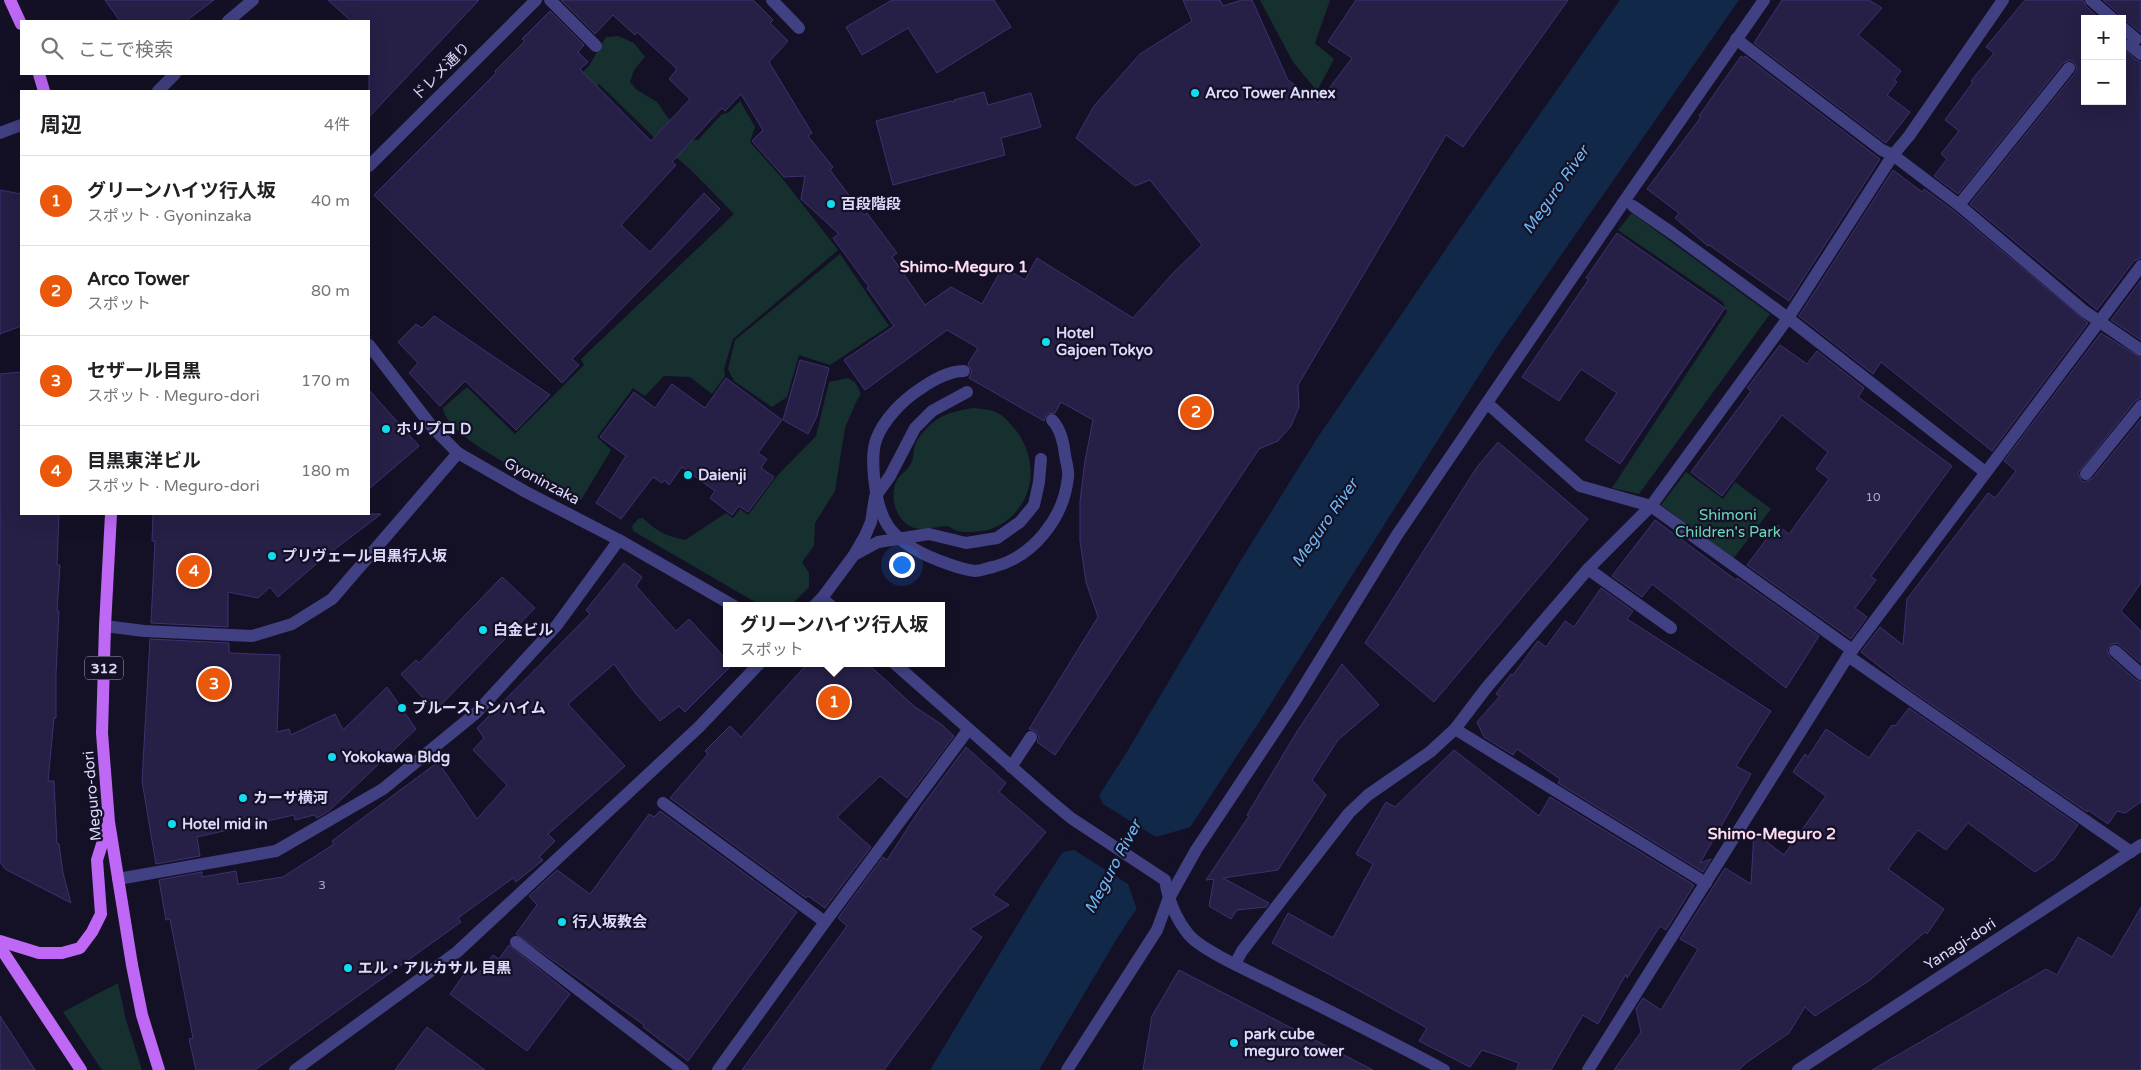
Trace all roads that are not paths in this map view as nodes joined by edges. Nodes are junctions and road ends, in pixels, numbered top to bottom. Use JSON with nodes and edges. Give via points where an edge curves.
{"nodes":[{"id":1,"x":10,"y":0,"type":"edge"},
{"id":2,"x":253,"y":0,"type":"edge"},
{"id":3,"x":536,"y":0,"type":"edge"},
{"id":4,"x":550,"y":0,"type":"edge"},
{"id":5,"x":772,"y":0,"type":"edge"},
{"id":6,"x":1764,"y":0,"type":"edge"},
{"id":7,"x":2003,"y":0,"type":"edge"},
{"id":8,"x":2091,"y":0,"type":"edge"},
{"id":9,"x":2108,"y":15,"type":"edge"},
{"id":10,"x":229,"y":20,"type":"edge"},
{"id":11,"x":20,"y":22,"type":"edge"},
{"id":12,"x":798,"y":28,"type":"dead end"},
{"id":13,"x":2126,"y":30,"type":"edge"},
{"id":14,"x":1736,"y":39,"type":"junction"},
{"id":15,"x":596,"y":46,"type":"dead end"},
{"id":16,"x":2141,"y":54,"type":"edge"},
{"id":17,"x":2068,"y":68,"type":"dead end"},
{"id":18,"x":39,"y":75,"type":"edge"},
{"id":19,"x":174,"y":75,"type":"edge"},
{"id":20,"x":44,"y":90,"type":"edge"},
{"id":21,"x":159,"y":90,"type":"edge"},
{"id":22,"x":20,"y":126,"type":"edge"},
{"id":23,"x":0,"y":133,"type":"edge"},
{"id":24,"x":1893,"y":155,"type":"junction"},
{"id":25,"x":370,"y":165,"type":"edge"},
{"id":26,"x":1960,"y":205,"type":"junction"},
{"id":27,"x":1633,"y":206,"type":"dead end"},
{"id":28,"x":2141,"y":266,"type":"edge"},
{"id":29,"x":1788,"y":318,"type":"junction"},
{"id":30,"x":2099,"y":320,"type":"junction"},
{"id":31,"x":370,"y":346,"type":"edge"},
{"id":32,"x":2141,"y":350,"type":"edge"},
{"id":33,"x":964,"y":371,"type":"dead end"},
{"id":34,"x":967,"y":392,"type":"dead end"},
{"id":35,"x":1487,"y":403,"type":"junction"},
{"id":36,"x":2141,"y":406,"type":"edge"},
{"id":37,"x":1052,"y":420,"type":"dead end"},
{"id":38,"x":458,"y":453,"type":"junction"},
{"id":39,"x":1041,"y":459,"type":"dead end"},
{"id":40,"x":1985,"y":472,"type":"junction"},
{"id":41,"x":2086,"y":474,"type":"dead end"},
{"id":42,"x":876,"y":497,"type":"junction"},
{"id":43,"x":1651,"y":506,"type":"junction"},
{"id":44,"x":111,"y":515,"type":"edge"},
{"id":45,"x":898,"y":538,"type":"junction"},
{"id":46,"x":619,"y":540,"type":"junction"},
{"id":47,"x":854,"y":555,"type":"junction"},
{"id":48,"x":1588,"y":569,"type":"junction"},
{"id":49,"x":727,"y":602,"type":"edge"},
{"id":50,"x":823,"y":602,"type":"edge"},
{"id":51,"x":105,"y":626,"type":"junction"},
{"id":52,"x":1671,"y":628,"type":"dead end"},
{"id":53,"x":2115,"y":651,"type":"dead end"},
{"id":54,"x":1850,"y":653,"type":"junction"},
{"id":55,"x":756,"y":667,"type":"edge"},
{"id":56,"x":898,"y":667,"type":"edge"},
{"id":57,"x":2141,"y":674,"type":"edge"},
{"id":58,"x":1455,"y":729,"type":"junction"},
{"id":59,"x":968,"y":730,"type":"junction"},
{"id":60,"x":1031,"y":737,"type":"dead end"},
{"id":61,"x":1011,"y":767,"type":"junction"},
{"id":62,"x":663,"y":803,"type":"dead end"},
{"id":63,"x":109,"y":822,"type":"junction"},
{"id":64,"x":2136,"y":849,"type":"edge"},
{"id":65,"x":118,"y":879,"type":"junction"},
{"id":66,"x":1706,"y":884,"type":"junction"},
{"id":67,"x":1168,"y":900,"type":"junction"},
{"id":68,"x":825,"y":922,"type":"junction"},
{"id":69,"x":0,"y":941,"type":"edge"},
{"id":70,"x":516,"y":942,"type":"dead end"},
{"id":71,"x":0,"y":947,"type":"edge"},
{"id":72,"x":1235,"y":964,"type":"junction"},
{"id":73,"x":1429,"y":1066,"type":"edge"},
{"id":74,"x":81,"y":1070,"type":"edge"},
{"id":75,"x":159,"y":1070,"type":"edge"},
{"id":76,"x":296,"y":1070,"type":"edge"},
{"id":77,"x":683,"y":1070,"type":"edge"},
{"id":78,"x":718,"y":1070,"type":"edge"},
{"id":79,"x":1067,"y":1070,"type":"edge"},
{"id":80,"x":1444,"y":1070,"type":"edge"},
{"id":81,"x":1588,"y":1070,"type":"edge"},
{"id":82,"x":1798,"y":1070,"type":"edge"}],
"edges":[{"from":1,"to":11,"type":"main road"},
{"from":2,"to":10,"type":"street"},
{"from":3,"to":25,"type":"street","name":"ドレメ通り"},
{"from":4,"to":15,"type":"street"},
{"from":5,"to":12,"type":"street"},
{"from":6,"to":14,"type":"street"},
{"from":7,"to":24,"type":"street"},
{"from":8,"to":9,"type":"street"},
{"from":13,"to":16,"type":"street","via":[[2136,39],[2130,45]]},
{"from":14,"to":24,"type":"street","via":[[1882,150]]},
{"from":14,"to":35,"type":"street"},
{"from":17,"to":26,"type":"street"},
{"from":18,"to":20,"type":"main road"},
{"from":19,"to":21,"type":"street"},
{"from":22,"to":23,"type":"street"},
{"from":24,"to":26,"type":"street"},
{"from":24,"to":29,"type":"street"},
{"from":26,"to":30,"type":"street","via":[[2073,302]]},
{"from":27,"to":29,"type":"street"},
{"from":28,"to":30,"type":"street"},
{"from":29,"to":40,"type":"street"},
{"from":29,"to":43,"type":"street"},
{"from":30,"to":32,"type":"street"},
{"from":30,"to":40,"type":"street"},
{"from":31,"to":38,"type":"street","name":"Gyoninzaka","via":[[433,428]]},
{"from":33,"to":42,"type":"street","via":[[954,371],[931,381],[904,400],[889,419],[876,439],[873,458]]},
{"from":34,"to":42,"type":"street","via":[[932,411],[915,428]]},
{"from":35,"to":43,"type":"street","via":[[1580,486]]},
{"from":35,"to":67,"type":"street","via":[[1397,535],[1293,704],[1196,850]]},
{"from":36,"to":41,"type":"street"},
{"from":37,"to":45,"type":"street","via":[[1064,445],[1068,476],[1062,505],[1029,550],[1008,563],[976,571],[928,556]]},
{"from":38,"to":46,"type":"street","name":"Gyoninzaka"},
{"from":38,"to":51,"type":"street","via":[[332,599],[292,624],[252,636]]},
{"from":39,"to":45,"type":"street","via":[[1034,505],[1020,522],[997,538],[966,543],[929,534]]},
{"from":40,"to":54,"type":"street"},
{"from":42,"to":45,"type":"street","via":[[885,522]]},
{"from":42,"to":47,"type":"street","via":[[871,522]]},
{"from":43,"to":48,"type":"street"},
{"from":43,"to":54,"type":"street"},
{"from":44,"to":51,"type":"main road","name":"Meguro-dori","number":"312"},
{"from":45,"to":47,"type":"street","via":[[878,542]]},
{"from":46,"to":49,"type":"street","name":"Gyoninzaka"},
{"from":46,"to":65,"type":"street","via":[[556,625],[476,713],[383,789],[276,851]]},
{"from":47,"to":50,"type":"street"},
{"from":48,"to":52,"type":"street"},
{"from":48,"to":58,"type":"street"},
{"from":51,"to":63,"type":"main road","name":"Meguro-dori","number":"312","via":[[102,733]]},
{"from":53,"to":57,"type":"street"},
{"from":54,"to":64,"type":"street"},
{"from":54,"to":66,"type":"street"},
{"from":55,"to":76,"type":"street","via":[[699,727],[457,952]]},
{"from":56,"to":59,"type":"street"},
{"from":58,"to":66,"type":"street"},
{"from":58,"to":72,"type":"street","via":[[1349,813]]},
{"from":59,"to":61,"type":"street"},
{"from":59,"to":68,"type":"street"},
{"from":60,"to":61,"type":"street"},
{"from":61,"to":67,"type":"street","via":[[1075,820],[1165,880]]},
{"from":62,"to":68,"type":"street"},
{"from":63,"to":65,"type":"main road","name":"Meguro-dori","number":"312"},
{"from":63,"to":69,"type":"main road","via":[[97,860],[101,914],[80,948],[62,953],[39,953]]},
{"from":64,"to":82,"type":"street","name":"Yanagi-dori"},
{"from":65,"to":75,"type":"main road","name":"Meguro-dori","number":"312","via":[[142,1015]]},
{"from":66,"to":81,"type":"street"},
{"from":67,"to":72,"type":"street","via":[[1190,935]]},
{"from":67,"to":79,"type":"street","via":[[1156,930]]},
{"from":68,"to":78,"type":"street"},
{"from":70,"to":77,"type":"street"},
{"from":71,"to":74,"type":"main road"},
{"from":72,"to":73,"type":"street"},
{"from":73,"to":80,"type":"street"}]}
